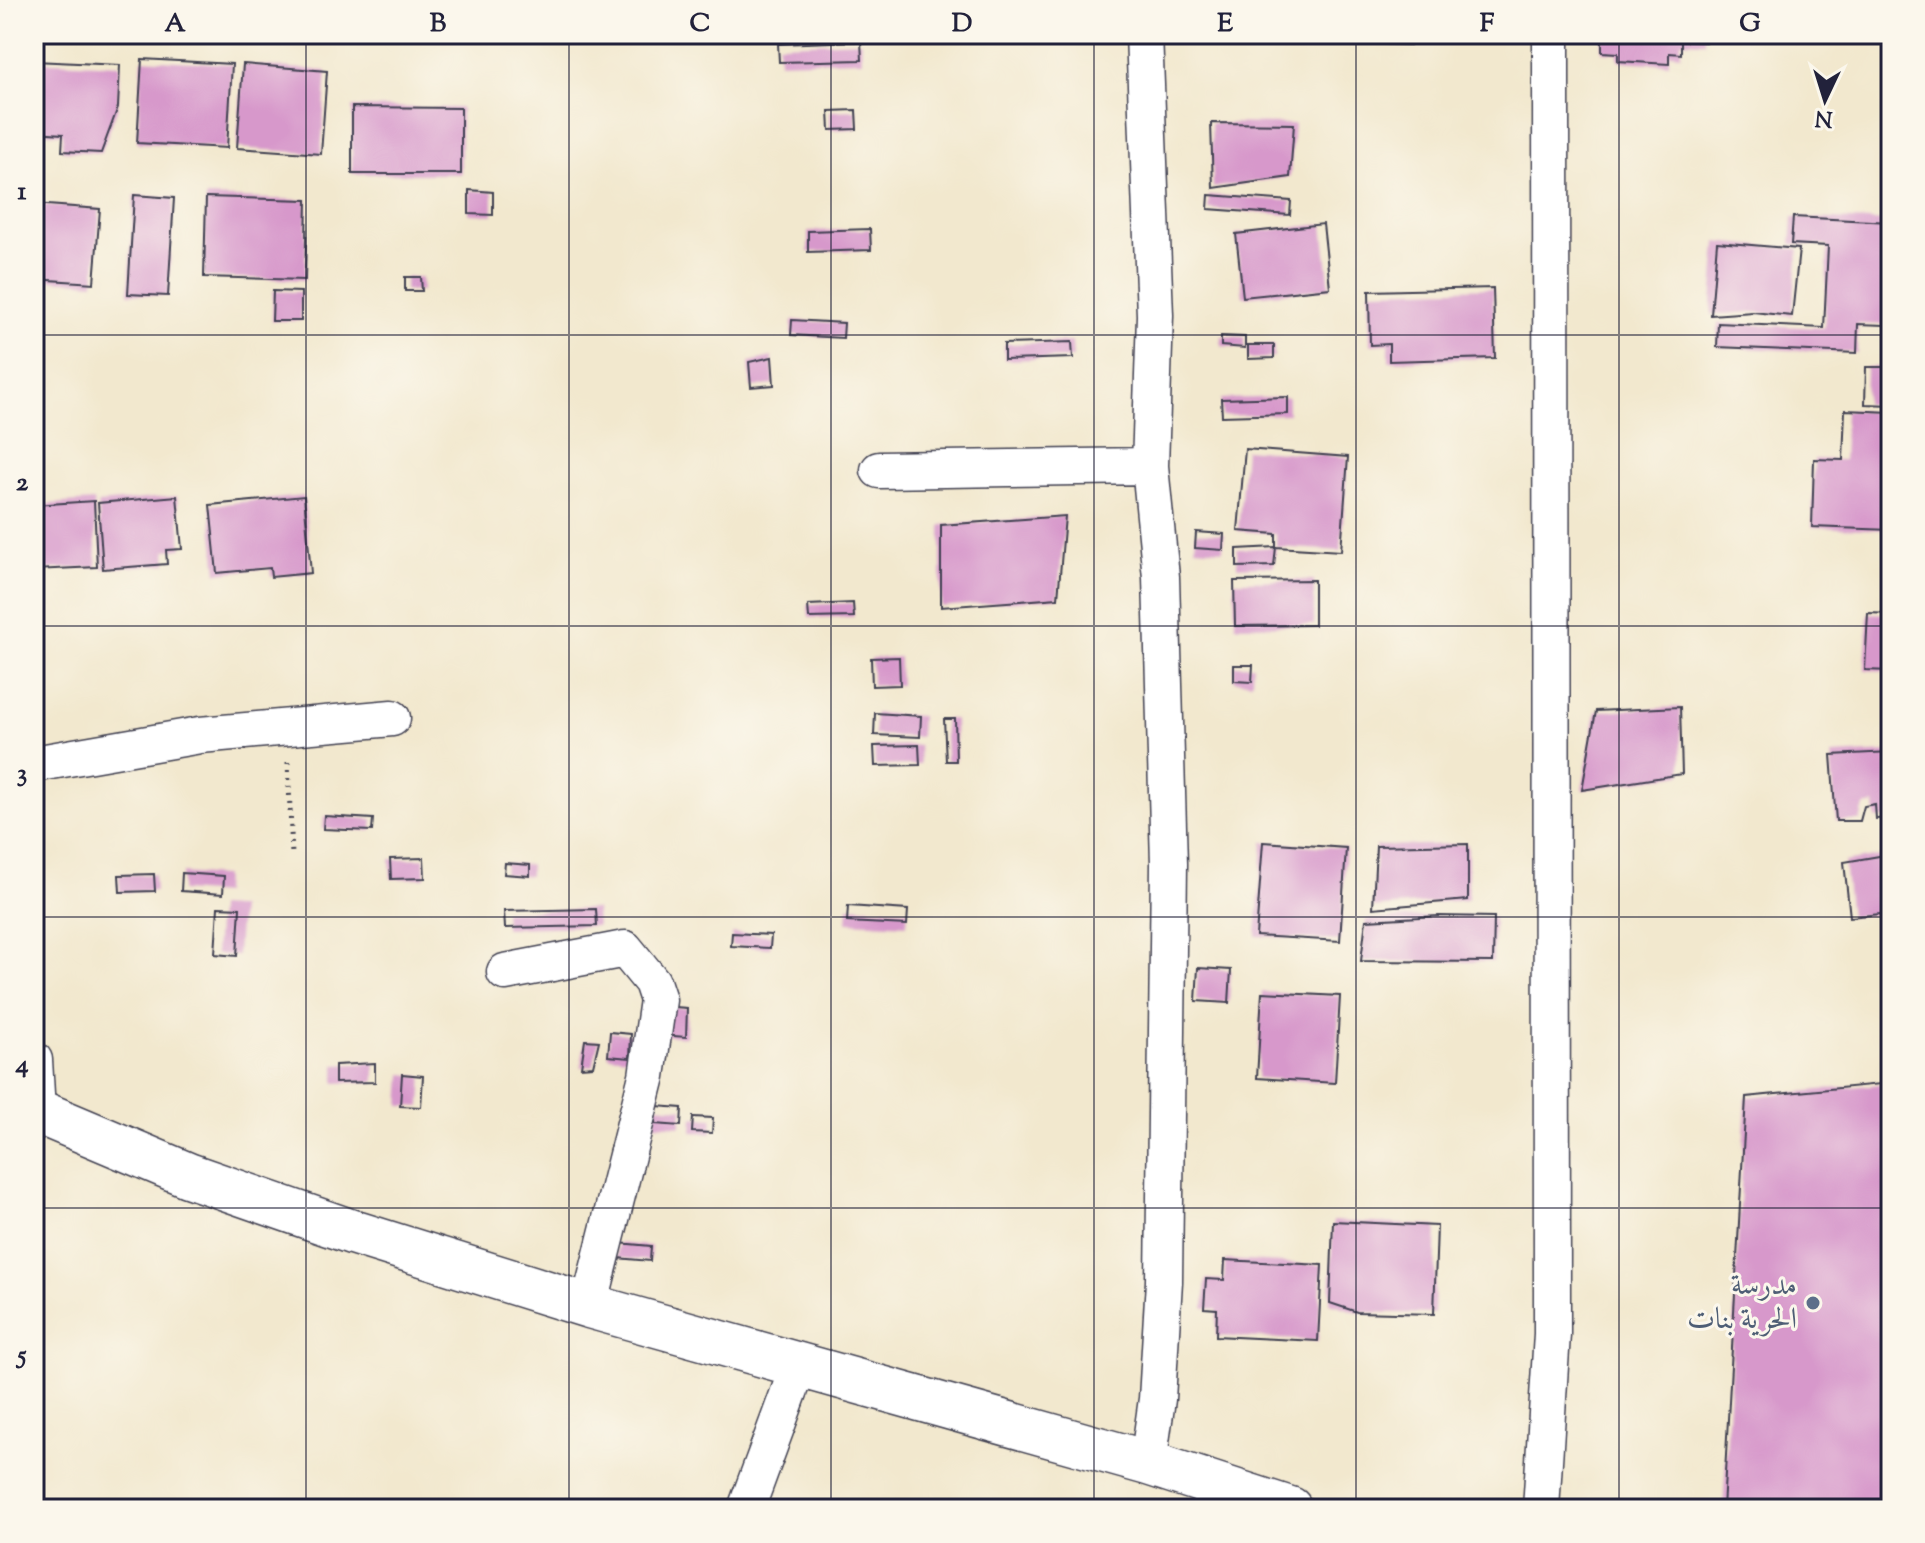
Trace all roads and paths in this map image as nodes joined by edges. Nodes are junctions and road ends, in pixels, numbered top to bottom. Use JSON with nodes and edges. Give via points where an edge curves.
{"nodes":[{"id":1,"x":1144,"y":34,"type":"edge"},
{"id":2,"x":1551,"y":34,"type":"edge"},
{"id":3,"x":1150,"y":466,"type":"junction"},
{"id":4,"x":879,"y":470,"type":"dead end"},
{"id":5,"x":392,"y":718,"type":"dead end"},
{"id":6,"x":287,"y":725,"type":"junction"},
{"id":7,"x":34,"y":764,"type":"edge"},
{"id":8,"x":292,"y":855,"type":"dead end"},
{"id":9,"x":505,"y":972,"type":"dead end"},
{"id":10,"x":34,"y":1060,"type":"edge"},
{"id":11,"x":36,"y":1110,"type":"edge"},
{"id":12,"x":589,"y":1306,"type":"junction"},
{"id":13,"x":799,"y":1365,"type":"junction"},
{"id":14,"x":1148,"y":1463,"type":"junction"},
{"id":15,"x":746,"y":1509,"type":"edge"},
{"id":16,"x":1290,"y":1509,"type":"edge"},
{"id":17,"x":1541,"y":1509,"type":"edge"}],
"edges":[{"from":1,"to":3,"type":"street","via":[[1155,315]]},
{"from":2,"to":17,"type":"street","via":[[1552,1334]]},
{"from":3,"to":4,"type":"street"},
{"from":3,"to":14,"type":"street","via":[[1161,577],[1169,880],[1164,1281]]},
{"from":5,"to":6,"type":"street"},
{"from":6,"to":7,"type":"street"},
{"from":6,"to":8,"type":"path"},
{"from":9,"to":12,"type":"street","via":[[625,949],[652,982],[658,1000],[647,1076]]},
{"from":10,"to":11,"type":"street"},
{"from":11,"to":12,"type":"street","via":[[188,1175]]},
{"from":12,"to":13,"type":"street"},
{"from":13,"to":14,"type":"street"},
{"from":13,"to":15,"type":"street"},
{"from":14,"to":16,"type":"street"}]}
